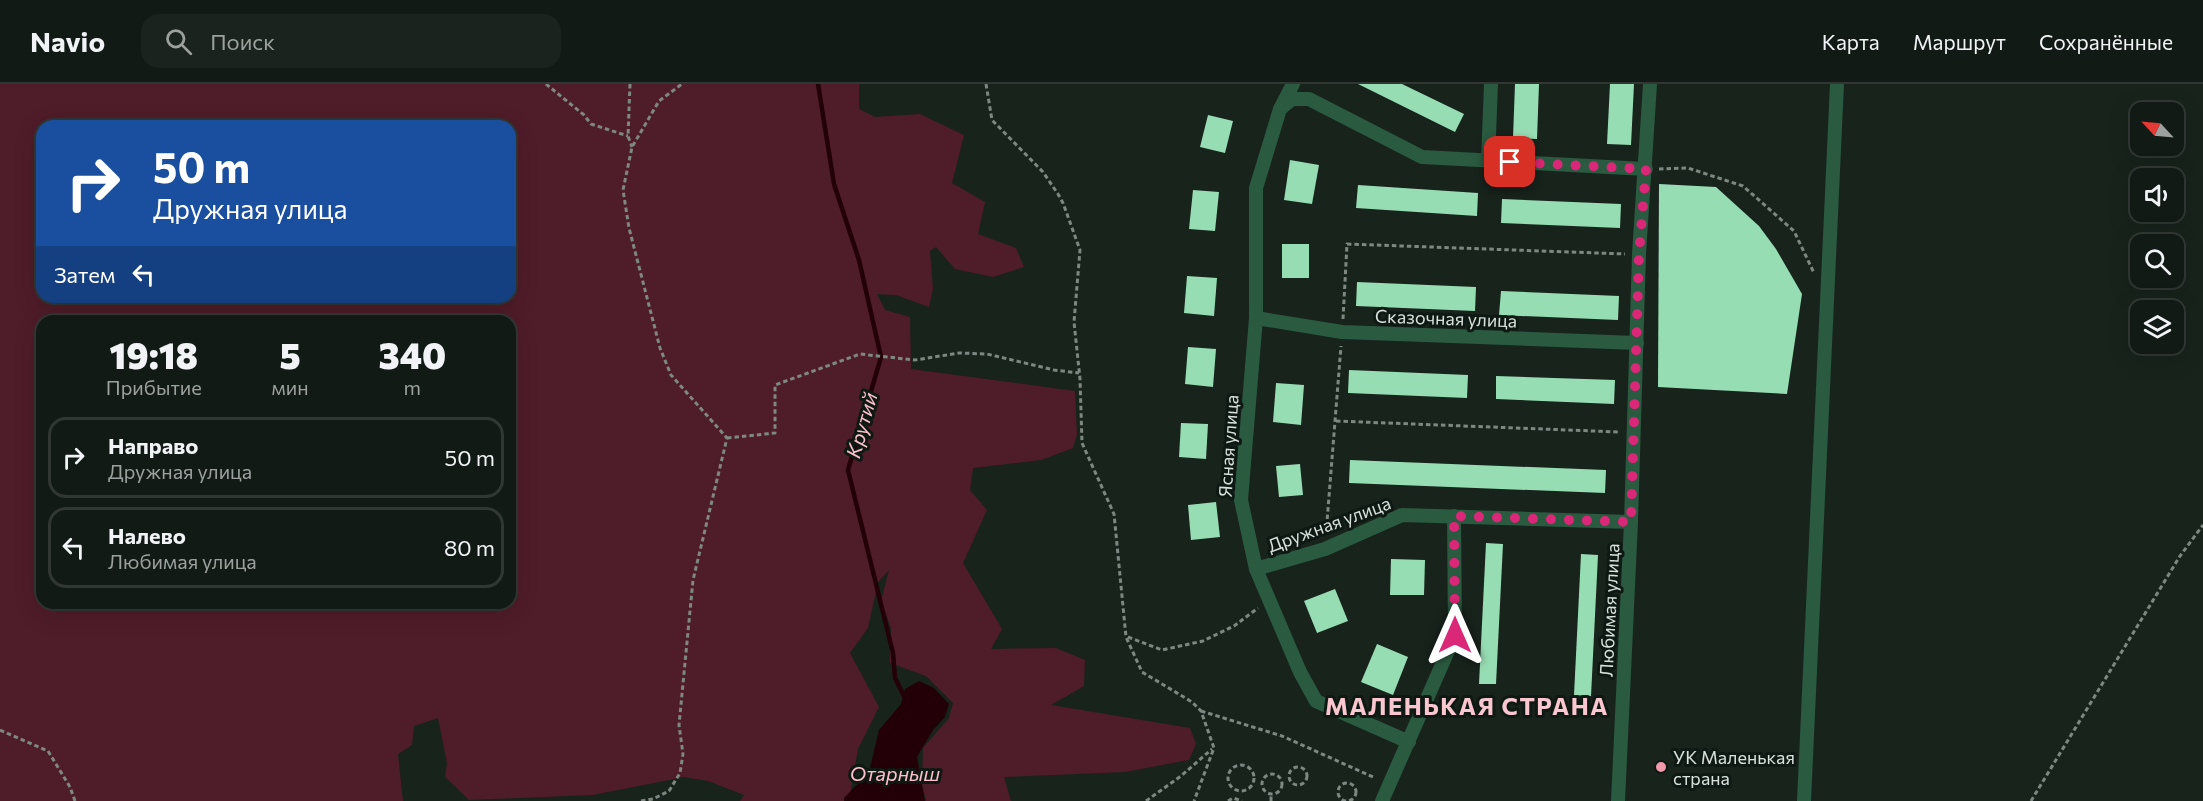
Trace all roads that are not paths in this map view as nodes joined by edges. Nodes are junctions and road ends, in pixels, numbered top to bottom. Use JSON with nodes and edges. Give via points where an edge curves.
{"nodes":[{"id":1,"x":1293,"y":84,"type":"edge"},
{"id":2,"x":1491,"y":84,"type":"edge"},
{"id":3,"x":1650,"y":84,"type":"edge"},
{"id":4,"x":1837,"y":84,"type":"edge"},
{"id":5,"x":1280,"y":110,"type":"junction"},
{"id":6,"x":1488,"y":161,"type":"junction"},
{"id":7,"x":1646,"y":169,"type":"junction"},
{"id":8,"x":1256,"y":318,"type":"junction"},
{"id":9,"x":1637,"y":343,"type":"junction"},
{"id":10,"x":1454,"y":516,"type":"junction"},
{"id":11,"x":1631,"y":522,"type":"junction"},
{"id":12,"x":1256,"y":569,"type":"junction"},
{"id":13,"x":1409,"y":742,"type":"junction"},
{"id":14,"x":1382,"y":801,"type":"edge"},
{"id":15,"x":1618,"y":801,"type":"edge"},
{"id":16,"x":1804,"y":801,"type":"edge"}],
"edges":[{"from":1,"to":5,"type":"street","name":"Ясная улица"},
{"from":2,"to":6,"type":"street"},
{"from":3,"to":7,"type":"street","name":"Любимая улица"},
{"from":4,"to":16,"type":"street"},
{"from":5,"to":6,"type":"street","via":[[1292,99],[1309,99],[1422,157]]},
{"from":5,"to":8,"type":"street","name":"Ясная улица","via":[[1256,188]]},
{"from":6,"to":7,"type":"street"},
{"from":7,"to":9,"type":"street","name":"Любимая улица"},
{"from":8,"to":9,"type":"street","name":"Сказочная улица","via":[[1342,332]]},
{"from":8,"to":12,"type":"street","name":"Ясная улица","via":[[1241,501]]},
{"from":9,"to":11,"type":"street","name":"Любимая улица"},
{"from":10,"to":11,"type":"street","name":"Дружная улица"},
{"from":10,"to":12,"type":"street","name":"Дружная улица","via":[[1402,515],[1325,549]]},
{"from":10,"to":13,"type":"street","via":[[1455,635]]},
{"from":11,"to":15,"type":"street","name":"Любимая улица"},
{"from":12,"to":13,"type":"street","name":"Ясная улица","via":[[1316,701]]},
{"from":13,"to":14,"type":"street"}]}
